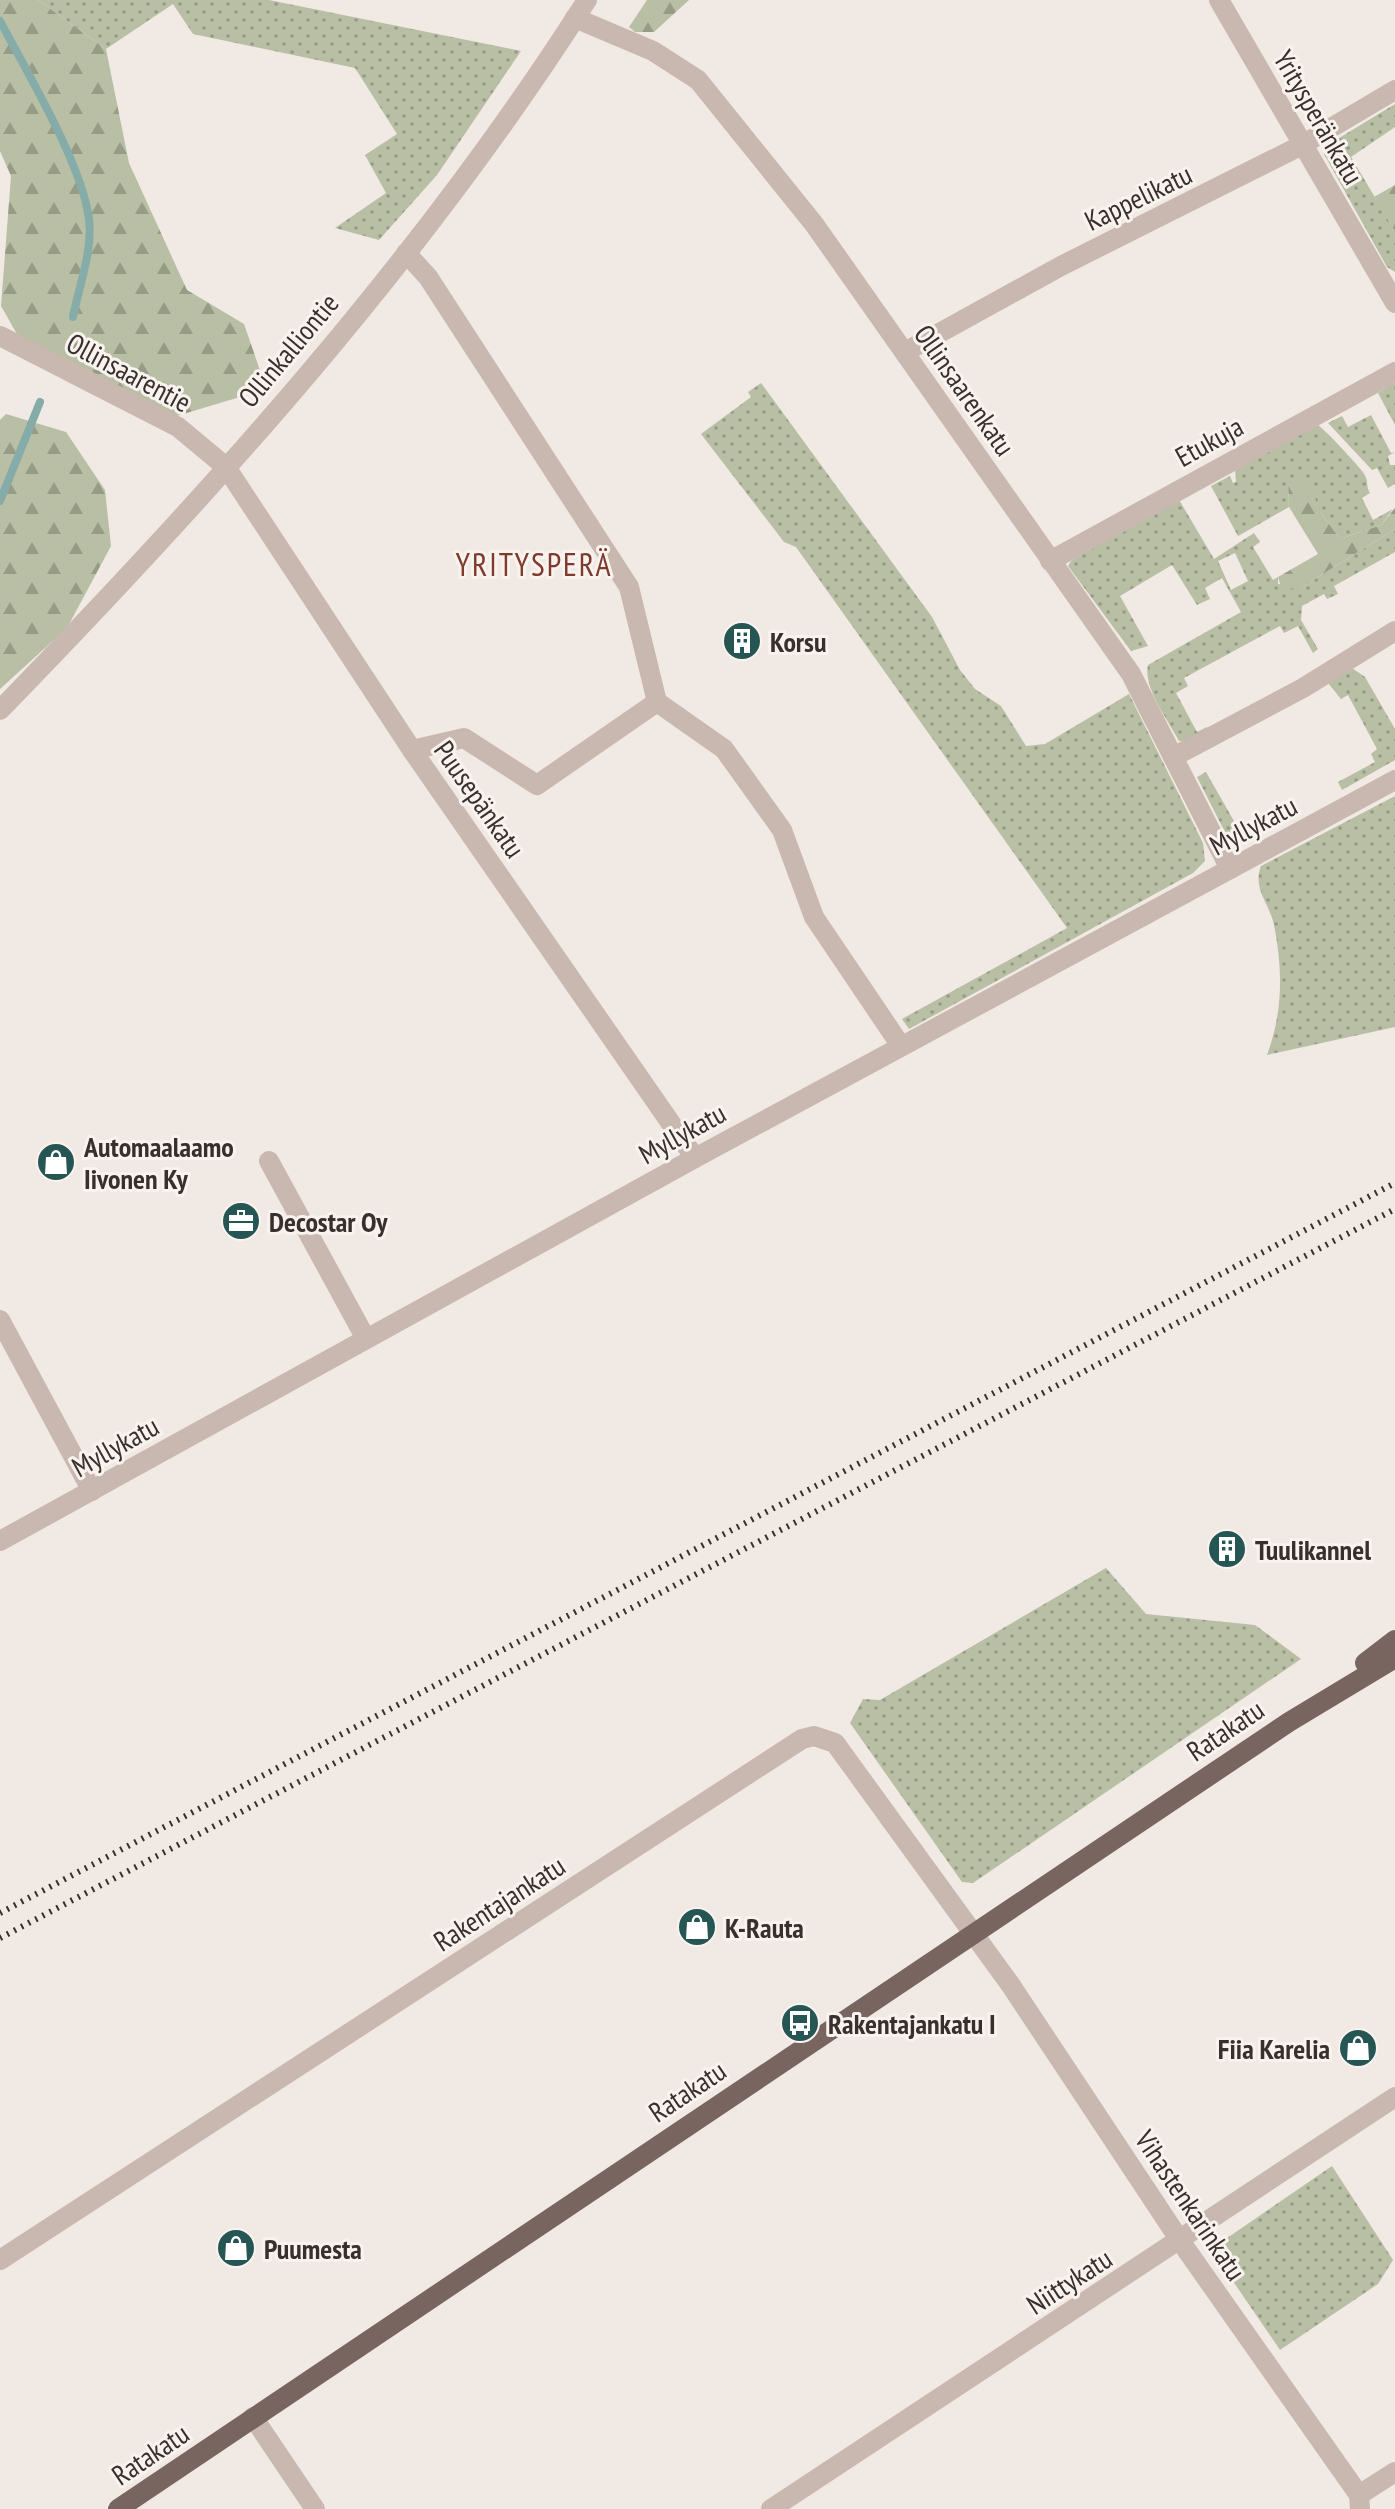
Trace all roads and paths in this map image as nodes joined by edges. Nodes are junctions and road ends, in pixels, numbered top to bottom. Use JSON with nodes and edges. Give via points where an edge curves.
{"nodes":[{"id":1,"x":587,"y":0,"type":"edge"},
{"id":2,"x":1219,"y":0,"type":"edge"},
{"id":3,"x":575,"y":18,"type":"junction"},
{"id":4,"x":1395,"y":90,"type":"edge"},
{"id":5,"x":1302,"y":145,"type":"junction"},
{"id":6,"x":406,"y":253,"type":"junction"},
{"id":7,"x":1395,"y":303,"type":"edge"},
{"id":8,"x":0,"y":336,"type":"edge"},
{"id":9,"x":905,"y":352,"type":"junction"},
{"id":10,"x":1395,"y":372,"type":"edge"},
{"id":11,"x":226,"y":467,"type":"junction"},
{"id":12,"x":1050,"y":561,"type":"junction"},
{"id":13,"x":1395,"y":631,"type":"edge"},
{"id":14,"x":657,"y":702,"type":"junction"},
{"id":15,"x":0,"y":710,"type":"edge"},
{"id":16,"x":412,"y":750,"type":"junction"},
{"id":17,"x":1173,"y":757,"type":"junction"},
{"id":18,"x":1395,"y":780,"type":"edge"},
{"id":19,"x":1230,"y":869,"type":"junction"},
{"id":20,"x":901,"y":1046,"type":"junction"},
{"id":21,"x":695,"y":1158,"type":"junction"},
{"id":22,"x":269,"y":1161,"type":"dead end"},
{"id":23,"x":0,"y":1320,"type":"edge"},
{"id":24,"x":366,"y":1339,"type":"junction"},
{"id":25,"x":92,"y":1491,"type":"junction"},
{"id":26,"x":0,"y":1541,"type":"edge"},
{"id":27,"x":1395,"y":1640,"type":"edge"},
{"id":28,"x":1395,"y":1658,"type":"edge"},
{"id":29,"x":1289,"y":1722,"type":"junction"},
{"id":30,"x":973,"y":1932,"type":"junction"},
{"id":31,"x":1395,"y":2097,"type":"edge"},
{"id":32,"x":1181,"y":2242,"type":"junction"},
{"id":33,"x":0,"y":2260,"type":"edge"},
{"id":34,"x":253,"y":2417,"type":"junction"},
{"id":35,"x":1395,"y":2472,"type":"edge"},
{"id":36,"x":1360,"y":2502,"type":"edge"},
{"id":37,"x":118,"y":2509,"type":"edge"},
{"id":38,"x":315,"y":2509,"type":"edge"},
{"id":39,"x":771,"y":2509,"type":"edge"}],
"edges":[{"from":1,"to":3,"type":"street","name":"Ollinkalliontie"},
{"from":2,"to":5,"type":"street","name":"Yritysperänkatu"},
{"from":3,"to":6,"type":"street","name":"Ollinkalliontie"},
{"from":3,"to":9,"type":"street","name":"Ollinsaarenkatu","via":[[653,51],[698,80],[814,224]]},
{"from":4,"to":5,"type":"street","name":"Kappelikatu"},
{"from":5,"to":7,"type":"street","name":"Yritysperänkatu"},
{"from":5,"to":9,"type":"street","name":"Kappelikatu","via":[[1061,266]]},
{"from":6,"to":11,"type":"street","name":"Ollinkalliontie"},
{"from":6,"to":14,"type":"street","via":[[428,277],[629,587]]},
{"from":8,"to":11,"type":"street","name":"Ollinsaarentie","via":[[178,427]]},
{"from":9,"to":12,"type":"street","name":"Ollinsaarenkatu"},
{"from":10,"to":12,"type":"street","name":"Etukuja"},
{"from":11,"to":15,"type":"street","name":"Ollinkalliontie"},
{"from":11,"to":16,"type":"street","name":"Puusepänkatu"},
{"from":12,"to":17,"type":"street","name":"Ollinsaarenkatu","via":[[1131,674]]},
{"from":13,"to":17,"type":"street","via":[[1303,688]]},
{"from":14,"to":16,"type":"street","via":[[537,785],[464,738]]},
{"from":14,"to":20,"type":"street","via":[[724,749],[782,830],[814,917]]},
{"from":16,"to":21,"type":"street","name":"Puusepänkatu"},
{"from":17,"to":19,"type":"street","name":"Ollinsaarenkatu"},
{"from":18,"to":19,"type":"street","name":"Myllykatu"},
{"from":19,"to":20,"type":"street","name":"Myllykatu"},
{"from":20,"to":21,"type":"street","name":"Myllykatu"},
{"from":21,"to":24,"type":"street","name":"Myllykatu"},
{"from":22,"to":24,"type":"street"},
{"from":23,"to":25,"type":"street"},
{"from":24,"to":25,"type":"street","name":"Myllykatu"},
{"from":25,"to":26,"type":"street","name":"Myllykatu"},
{"from":27,"to":29,"type":"main road","name":"Ratakatu"},
{"from":28,"to":29,"type":"main road","name":"Ratakatu"},
{"from":29,"to":30,"type":"main road","name":"Ratakatu"},
{"from":30,"to":32,"type":"street","name":"Vihastenkarinkatu"},
{"from":30,"to":33,"type":"street","name":"Rakentajankatu","via":[[835,1743],[814,1736],[802,1739]]},
{"from":30,"to":34,"type":"main road","name":"Ratakatu"},
{"from":31,"to":32,"type":"street","name":"Niittykatu"},
{"from":32,"to":36,"type":"street","name":"Vihastenkarinkatu"},
{"from":32,"to":39,"type":"street","name":"Niittykatu"},
{"from":34,"to":37,"type":"main road","name":"Ratakatu"},
{"from":34,"to":38,"type":"street"},
{"from":35,"to":36,"type":"street"}]}
